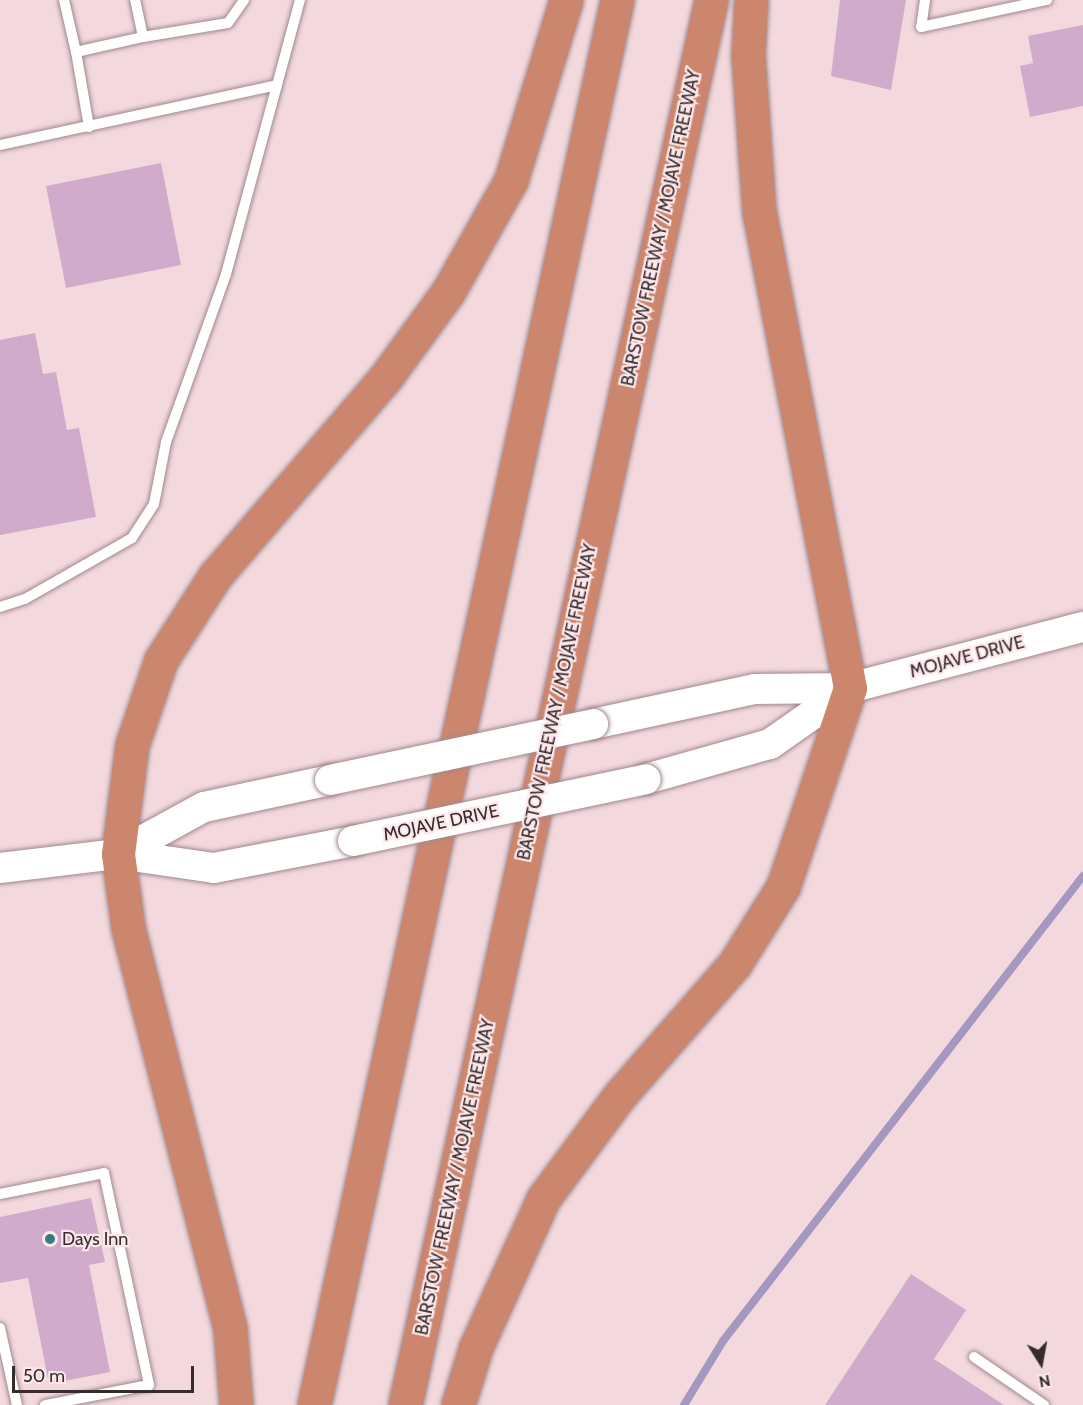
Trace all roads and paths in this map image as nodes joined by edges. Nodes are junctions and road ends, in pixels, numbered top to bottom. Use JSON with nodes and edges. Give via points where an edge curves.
{"nodes":[{"id":1,"x":64,"y":0,"type":"edge"},
{"id":2,"x":135,"y":0,"type":"edge"},
{"id":3,"x":244,"y":0,"type":"edge"},
{"id":4,"x":300,"y":0,"type":"edge"},
{"id":5,"x":566,"y":0,"type":"edge"},
{"id":6,"x":617,"y":0,"type":"edge"},
{"id":7,"x":711,"y":0,"type":"edge"},
{"id":8,"x":752,"y":0,"type":"edge"},
{"id":9,"x":925,"y":0,"type":"edge"},
{"id":10,"x":1047,"y":0,"type":"edge"},
{"id":11,"x":143,"y":37,"type":"junction"},
{"id":12,"x":76,"y":52,"type":"junction"},
{"id":13,"x":277,"y":85,"type":"junction"},
{"id":14,"x":89,"y":127,"type":"junction"},
{"id":15,"x":0,"y":145,"type":"edge"},
{"id":16,"x":0,"y":607,"type":"edge"},
{"id":17,"x":1083,"y":627,"type":"edge"},
{"id":18,"x":850,"y":688,"type":"junction"},
{"id":19,"x":118,"y":854,"type":"junction"},
{"id":20,"x":0,"y":868,"type":"edge"},
{"id":21,"x":0,"y":1194,"type":"edge"},
{"id":22,"x":0,"y":1329,"type":"edge"},
{"id":23,"x":974,"y":1357,"type":"dead end"},
{"id":24,"x":17,"y":1405,"type":"edge"},
{"id":25,"x":45,"y":1405,"type":"edge"},
{"id":26,"x":236,"y":1405,"type":"edge"},
{"id":27,"x":314,"y":1405,"type":"edge"},
{"id":28,"x":405,"y":1405,"type":"edge"},
{"id":29,"x":458,"y":1405,"type":"edge"},
{"id":30,"x":1044,"y":1405,"type":"edge"}],
"edges":[{"from":1,"to":12,"type":"lane"},
{"from":2,"to":11,"type":"lane"},
{"from":3,"to":11,"type":"lane","via":[[228,23]]},
{"from":4,"to":13,"type":"lane"},
{"from":5,"to":19,"type":"highway","via":[[510,180],[448,292],[386,377],[215,576],[161,660],[132,745]]},
{"from":6,"to":27,"type":"highway"},
{"from":7,"to":28,"type":"highway","name":"BARSTOW FREEWAY / MOJAVE FREEWAY"},
{"from":8,"to":18,"type":"highway","via":[[748,55],[759,212]]},
{"from":9,"to":10,"type":"lane","via":[[921,27]]},
{"from":11,"to":12,"type":"lane"},
{"from":12,"to":14,"type":"lane"},
{"from":13,"to":14,"type":"lane"},
{"from":13,"to":16,"type":"lane","via":[[226,274],[166,442],[154,504],[132,538],[25,599]]},
{"from":14,"to":15,"type":"lane"},
{"from":17,"to":18,"type":"main road","name":"MOJAVE DRIVE"},
{"from":18,"to":19,"type":"main road","name":"MOJAVE DRIVE","bridge":true,"via":[[755,688],[204,807]]},
{"from":18,"to":19,"type":"main road","name":"MOJAVE DRIVE","bridge":true,"via":[[770,744],[646,779],[214,868]]},
{"from":18,"to":29,"type":"highway","via":[[783,887],[734,965],[620,1095],[543,1199],[476,1347]]},
{"from":19,"to":20,"type":"main road","name":"MOJAVE DRIVE"},
{"from":19,"to":26,"type":"highway","via":[[128,927],[230,1328]]},
{"from":21,"to":25,"type":"lane","via":[[104,1173],[149,1385]]},
{"from":22,"to":24,"type":"lane"},
{"from":23,"to":30,"type":"lane"}]}
